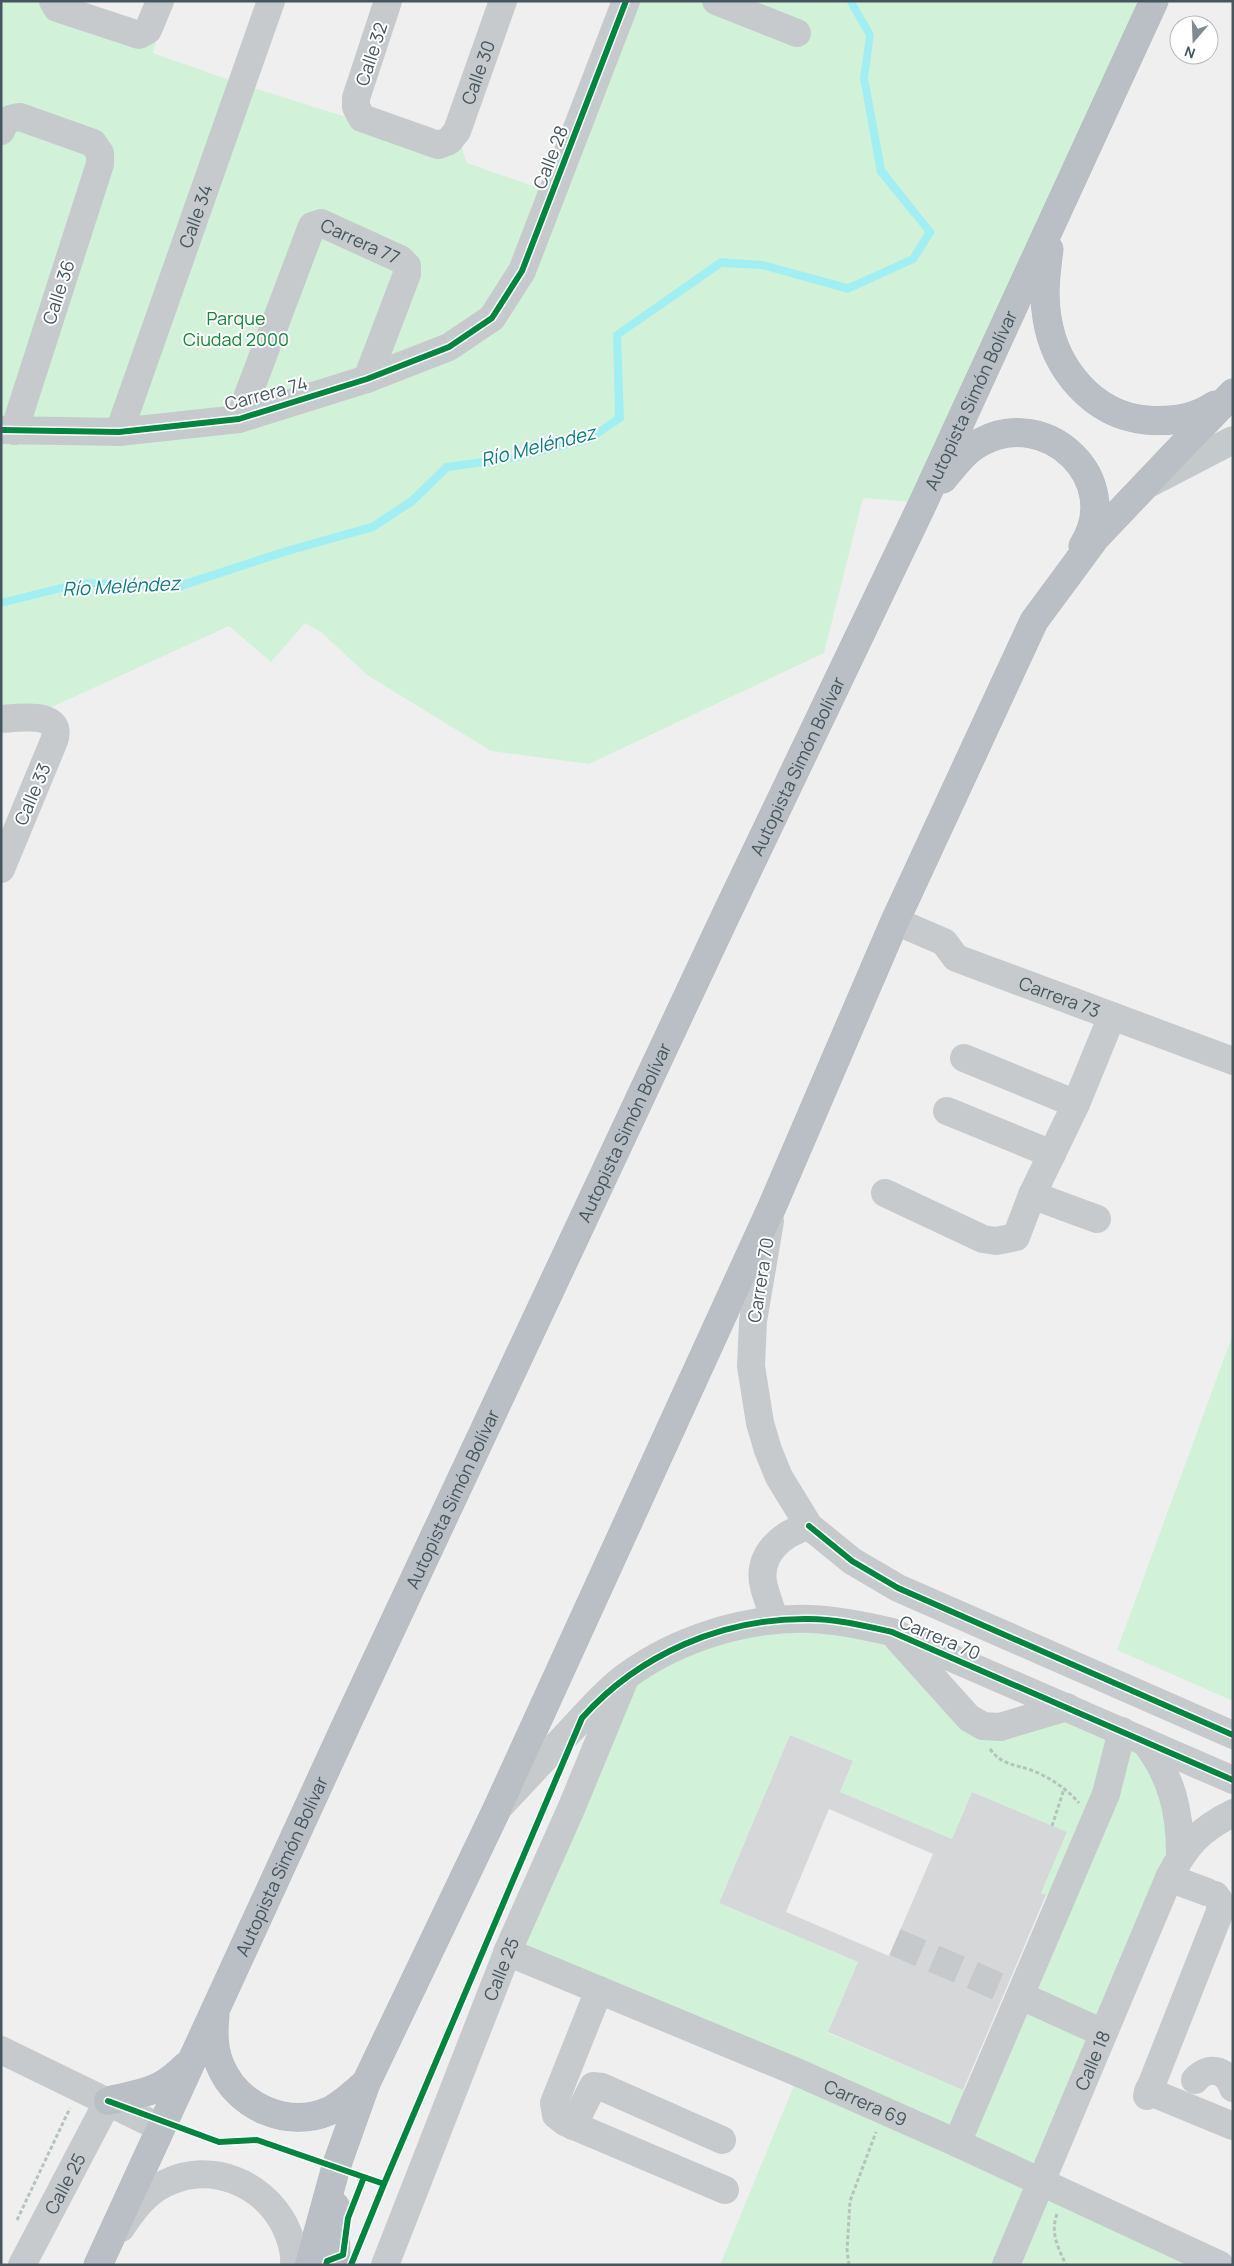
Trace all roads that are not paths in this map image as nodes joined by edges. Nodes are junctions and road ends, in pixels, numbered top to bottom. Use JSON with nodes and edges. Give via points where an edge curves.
{"nodes":[{"id":1,"x":53,"y":1,"type":"edge"},
{"id":2,"x":160,"y":1,"type":"edge"},
{"id":3,"x":271,"y":1,"type":"edge"},
{"id":4,"x":388,"y":1,"type":"edge"},
{"id":5,"x":503,"y":1,"type":"edge"},
{"id":6,"x":626,"y":1,"type":"edge"},
{"id":7,"x":726,"y":3,"type":"edge"},
{"id":8,"x":1153,"y":3,"type":"edge"},
{"id":9,"x":797,"y":33,"type":"dead end"},
{"id":10,"x":6,"y":125,"type":"edge"},
{"id":11,"x":449,"y":141,"type":"joint"},
{"id":12,"x":1052,"y":226,"type":"junction"},
{"id":13,"x":492,"y":318,"type":"joint"},
{"id":14,"x":367,"y":379,"type":"junction"},
{"id":15,"x":1233,"y":392,"type":"edge"},
{"id":16,"x":239,"y":419,"type":"junction"},
{"id":17,"x":7,"y":430,"type":"edge"},
{"id":18,"x":119,"y":432,"type":"junction"},
{"id":19,"x":1233,"y":440,"type":"edge"},
{"id":20,"x":1142,"y":488,"type":"junction"},
{"id":21,"x":923,"y":503,"type":"junction"},
{"id":22,"x":1050,"y":598,"type":"junction"},
{"id":23,"x":1,"y":719,"type":"edge"},
{"id":24,"x":1,"y":870,"type":"edge"},
{"id":25,"x":895,"y":921,"type":"junction"},
{"id":26,"x":1112,"y":1016,"type":"junction"},
{"id":27,"x":964,"y":1058,"type":"dead end"},
{"id":28,"x":1233,"y":1061,"type":"edge"},
{"id":29,"x":1076,"y":1104,"type":"junction"},
{"id":30,"x":947,"y":1111,"type":"dead end"},
{"id":31,"x":1052,"y":1154,"type":"junction"},
{"id":32,"x":885,"y":1193,"type":"dead end"},
{"id":33,"x":1032,"y":1195,"type":"junction"},
{"id":34,"x":772,"y":1207,"type":"junction"},
{"id":35,"x":1097,"y":1219,"type":"dead end"},
{"id":36,"x":809,"y":1526,"type":"junction"},
{"id":37,"x":775,"y":1620,"type":"junction"},
{"id":38,"x":892,"y":1632,"type":"junction"},
{"id":39,"x":625,"y":1677,"type":"junction"},
{"id":40,"x":1067,"y":1707,"type":"junction"},
{"id":41,"x":1233,"y":1735,"type":"edge"},
{"id":42,"x":1133,"y":1737,"type":"junction"},
{"id":43,"x":1233,"y":1780,"type":"edge"},
{"id":44,"x":497,"y":1809,"type":"junction"},
{"id":45,"x":1233,"y":1813,"type":"edge"},
{"id":46,"x":1175,"y":1867,"type":"junction"},
{"id":47,"x":507,"y":1952,"type":"junction"},
{"id":48,"x":599,"y":1990,"type":"junction"},
{"id":49,"x":1039,"y":2004,"type":"tunnel mouth"},
{"id":50,"x":216,"y":2007,"type":"junction"},
{"id":51,"x":1103,"y":2033,"type":"junction"},
{"id":52,"x":1,"y":2050,"type":"edge"},
{"id":53,"x":192,"y":2059,"type":"junction"},
{"id":54,"x":1195,"y":2080,"type":"dead end"},
{"id":55,"x":366,"y":2083,"type":"junction"},
{"id":56,"x":1233,"y":2089,"type":"edge"},
{"id":57,"x":108,"y":2101,"type":"junction"},
{"id":58,"x":1228,"y":2124,"type":"edge"},
{"id":59,"x":573,"y":2126,"type":"junction"},
{"id":60,"x":161,"y":2128,"type":"junction"},
{"id":61,"x":722,"y":2140,"type":"dead end"},
{"id":62,"x":957,"y":2143,"type":"junction"},
{"id":63,"x":335,"y":2172,"type":"junction"},
{"id":64,"x":1040,"y":2183,"type":"junction"},
{"id":65,"x":725,"y":2190,"type":"dead end"},
{"id":66,"x":99,"y":2263,"type":"edge"},
{"id":67,"x":22,"y":2265,"type":"edge"},
{"id":68,"x":294,"y":2265,"type":"edge"},
{"id":69,"x":309,"y":2265,"type":"edge"},
{"id":70,"x":336,"y":2265,"type":"edge"},
{"id":71,"x":385,"y":2265,"type":"edge"},
{"id":72,"x":1006,"y":2265,"type":"edge"},
{"id":73,"x":1220,"y":2265,"type":"edge"}],
"edges":[{"from":1,"to":2,"type":"street","via":[[56,8],[139,35],[148,30]]},
{"from":3,"to":18,"type":"street","name":"Calle 34"},
{"from":4,"to":11,"type":"street","name":"Calle 32","via":[[356,98],[356,107],[362,118],[438,145]]},
{"from":5,"to":11,"type":"street","name":"Calle 30","via":[[457,131]]},
{"from":6,"to":13,"type":"street","name":"Calle 28","via":[[522,271]]},
{"from":7,"to":9,"type":"street"},
{"from":8,"to":12,"type":"highway","name":"Autopista Simón Bolívar"},
{"from":10,"to":17,"type":"street","name":"Calle 36","via":[[20,117],[93,143],[100,153],[100,164]]},
{"from":12,"to":15,"type":"highway","via":[[1045,282],[1047,319],[1066,369],[1082,390],[1115,412],[1154,420],[1180,419],[1206,412]]},
{"from":12,"to":21,"type":"highway","name":"Autopista Simón Bolívar"},
{"from":13,"to":14,"type":"street","name":"Carrera 74","via":[[449,347]]},
{"from":14,"to":16,"type":"street","name":"Carrera 74"},
{"from":14,"to":16,"type":"street","name":"Carrera 77","via":[[407,274],[406,266],[400,259],[321,223],[312,226],[307,235]]},
{"from":15,"to":20,"type":"highway"},
{"from":16,"to":18,"type":"street","name":"Carrera 74"},
{"from":17,"to":18,"type":"street","name":"Carrera 74"},
{"from":19,"to":20,"type":"main road"},
{"from":20,"to":22,"type":"highway","via":[[1096,537]]},
{"from":21,"to":22,"type":"highway","via":[[961,457],[980,442],[1003,433],[1028,432],[1063,446],[1088,477],[1094,515],[1087,540]]},
{"from":21,"to":50,"type":"highway","name":"Autopista Simón Bolívar","via":[[724,919]]},
{"from":22,"to":25,"type":"highway","via":[[1034,620]]},
{"from":23,"to":24,"type":"street","name":"Calle 33","via":[[30,717],[47,720],[54,726],[56,736]]},
{"from":25,"to":26,"type":"street","name":"Carrera 73","via":[[944,942],[956,958]]},
{"from":25,"to":34,"type":"highway"},
{"from":26,"to":28,"type":"street","name":"Carrera 73"},
{"from":26,"to":29,"type":"street"},
{"from":27,"to":29,"type":"street"},
{"from":29,"to":31,"type":"street"},
{"from":30,"to":31,"type":"street"},
{"from":31,"to":33,"type":"street"},
{"from":32,"to":33,"type":"street","via":[[983,1239],[996,1241],[1016,1237]]},
{"from":33,"to":35,"type":"street"},
{"from":34,"to":36,"type":"street","name":"Carrera 70","via":[[753,1321],[751,1366],[754,1394],[768,1450],[788,1494]]},
{"from":34,"to":44,"type":"highway"},
{"from":36,"to":37,"type":"street","via":[[793,1530],[768,1553],[763,1569],[763,1586]]},
{"from":36,"to":41,"type":"street","name":"Carrera 70","via":[[852,1561],[898,1588]]},
{"from":37,"to":38,"type":"street","name":"Carrera 70","via":[[844,1622]]},
{"from":37,"to":39,"type":"street","name":"Carrera 70","via":[[723,1630],[672,1649]]},
{"from":38,"to":40,"type":"street","name":"Carrera 70"},
{"from":38,"to":40,"type":"street","via":[[968,1718],[983,1726],[1000,1727]]},
{"from":39,"to":44,"type":"street","name":"Carrera 70","via":[[598,1700]]},
{"from":39,"to":47,"type":"street","name":"Calle 25"},
{"from":40,"to":42,"type":"street","name":"Carrera 70"},
{"from":42,"to":43,"type":"street","name":"Carrera 70"},
{"from":42,"to":46,"type":"street","name":"Calle 18","via":[[1160,1761],[1177,1807],[1180,1831]]},
{"from":42,"to":62,"type":"street"},
{"from":44,"to":55,"type":"highway"},
{"from":45,"to":46,"type":"street","name":"Calle 18","via":[[1200,1833]]},
{"from":46,"to":51,"type":"street","name":"Calle 18"},
{"from":46,"to":58,"type":"street","via":[[1211,1894],[1221,1907],[1148,2094]]},
{"from":47,"to":48,"type":"street","name":"Carrera 69"},
{"from":47,"to":71,"type":"street","name":"Calle 25"},
{"from":48,"to":59,"type":"street","via":[[554,2103],[556,2115]]},
{"from":48,"to":62,"type":"street","name":"Carrera 69"},
{"from":49,"to":51,"type":"street"},
{"from":50,"to":53,"type":"highway","name":"Autopista Simón Bolívar"},
{"from":50,"to":55,"type":"highway","via":[[214,2037],[220,2066],[236,2090],[259,2108],[287,2117],[317,2115],[330,2111]]},
{"from":51,"to":64,"type":"street","name":"Calle 18"},
{"from":52,"to":57,"type":"street"},
{"from":53,"to":57,"type":"highway","via":[[162,2086],[147,2093]]},
{"from":53,"to":60,"type":"highway","name":"Autopista Simón Bolívar"},
{"from":54,"to":56,"type":"street","via":[[1204,2072],[1217,2071],[1228,2077]]},
{"from":55,"to":63,"type":"highway"},
{"from":56,"to":58,"type":"street"},
{"from":57,"to":60,"type":"street"},
{"from":57,"to":67,"type":"street","name":"Calle 25"},
{"from":59,"to":61,"type":"street","via":[[593,2086]]},
{"from":59,"to":65,"type":"street"},
{"from":60,"to":66,"type":"highway","name":"Autopista Simón Bolívar"},
{"from":62,"to":64,"type":"street","name":"Carrera 69"},
{"from":63,"to":69,"type":"highway"},
{"from":63,"to":70,"type":"highway"},
{"from":64,"to":72,"type":"street","name":"Calle 18"},
{"from":64,"to":73,"type":"street","name":"Carrera 69"},
{"from":66,"to":68,"type":"street","via":[[147,2195],[167,2182],[212,2174],[234,2179],[258,2192],[276,2210],[289,2234]]}]}
